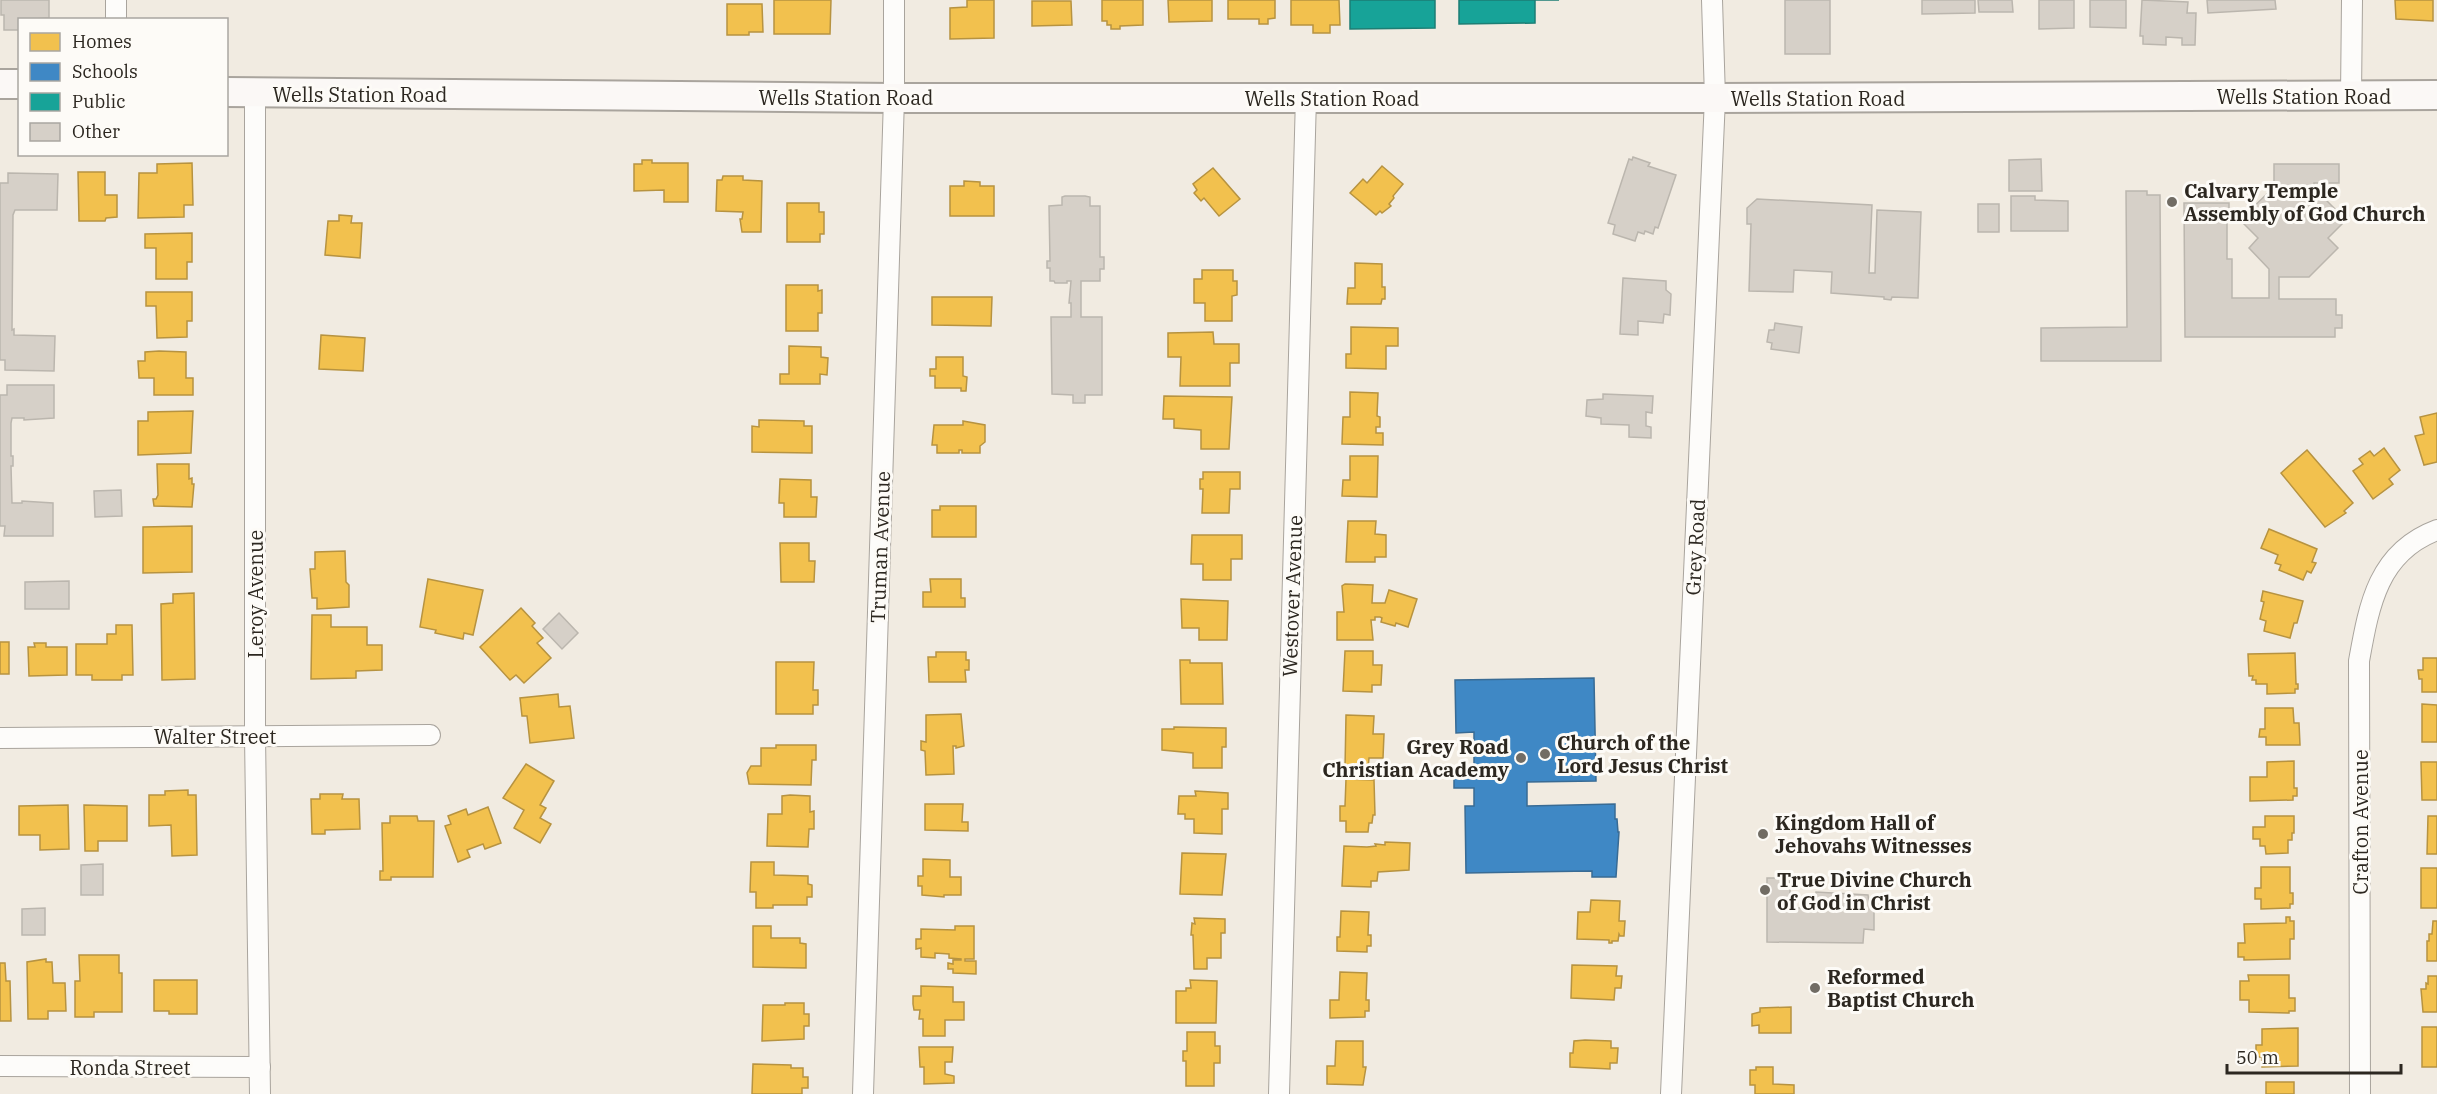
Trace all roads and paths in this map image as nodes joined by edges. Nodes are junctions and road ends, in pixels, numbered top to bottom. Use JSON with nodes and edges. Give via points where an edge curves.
{"nodes":[{"id":1,"x":116,"y":0,"type":"edge"},
{"id":2,"x":894,"y":0,"type":"edge"},
{"id":3,"x":1712,"y":0,"type":"edge"},
{"id":4,"x":2352,"y":0,"type":"edge"},
{"id":5,"x":116,"y":18,"type":"edge"},
{"id":6,"x":0,"y":84,"type":"edge"},
{"id":7,"x":18,"y":84,"type":"edge"},
{"id":8,"x":228,"y":92,"type":"edge"},
{"id":9,"x":255,"y":93,"type":"junction"},
{"id":10,"x":2437,"y":95,"type":"edge"},
{"id":11,"x":2351,"y":96,"type":"junction"},
{"id":12,"x":1306,"y":97,"type":"junction"},
{"id":13,"x":894,"y":98,"type":"junction"},
{"id":14,"x":1715,"y":98,"type":"junction"},
{"id":15,"x":2437,"y":530,"type":"edge"},
{"id":16,"x":430,"y":735,"type":"dead end"},
{"id":17,"x":255,"y":736,"type":"junction"},
{"id":18,"x":0,"y":738,"type":"edge"},
{"id":19,"x":0,"y":1066,"type":"edge"},
{"id":20,"x":260,"y":1067,"type":"junction"},
{"id":21,"x":260,"y":1094,"type":"edge"},
{"id":22,"x":863,"y":1094,"type":"edge"},
{"id":23,"x":1279,"y":1094,"type":"edge"},
{"id":24,"x":1671,"y":1094,"type":"edge"},
{"id":25,"x":2360,"y":1094,"type":"edge"}],
"edges":[{"from":1,"to":5,"type":"street"},
{"from":2,"to":13,"type":"street","name":"Truman Avenue"},
{"from":3,"to":14,"type":"street","name":"Grey Road"},
{"from":4,"to":11,"type":"street"},
{"from":6,"to":7,"type":"street"},
{"from":8,"to":9,"type":"street","name":"Wells Station Road"},
{"from":9,"to":13,"type":"street","name":"Wells Station Road"},
{"from":9,"to":17,"type":"street","name":"Leroy Avenue"},
{"from":10,"to":11,"type":"street","name":"Wells Station Road"},
{"from":11,"to":14,"type":"street","name":"Wells Station Road"},
{"from":12,"to":13,"type":"street","name":"Wells Station Road"},
{"from":12,"to":14,"type":"street","name":"Wells Station Road"},
{"from":12,"to":23,"type":"street","name":"Westover Avenue"},
{"from":13,"to":22,"type":"street","name":"Truman Avenue"},
{"from":14,"to":24,"type":"street","name":"Grey Road"},
{"from":15,"to":25,"type":"street","name":"Crafton Avenue","via":[[2420,536],[2395,557],[2380,581],[2368,611],[2359,661]]},
{"from":16,"to":17,"type":"street","name":"Walter Street"},
{"from":17,"to":18,"type":"street","name":"Walter Street"},
{"from":17,"to":20,"type":"street","name":"Leroy Avenue"},
{"from":19,"to":20,"type":"street","name":"Ronda Street"},
{"from":20,"to":21,"type":"street","name":"Leroy Avenue"}]}
